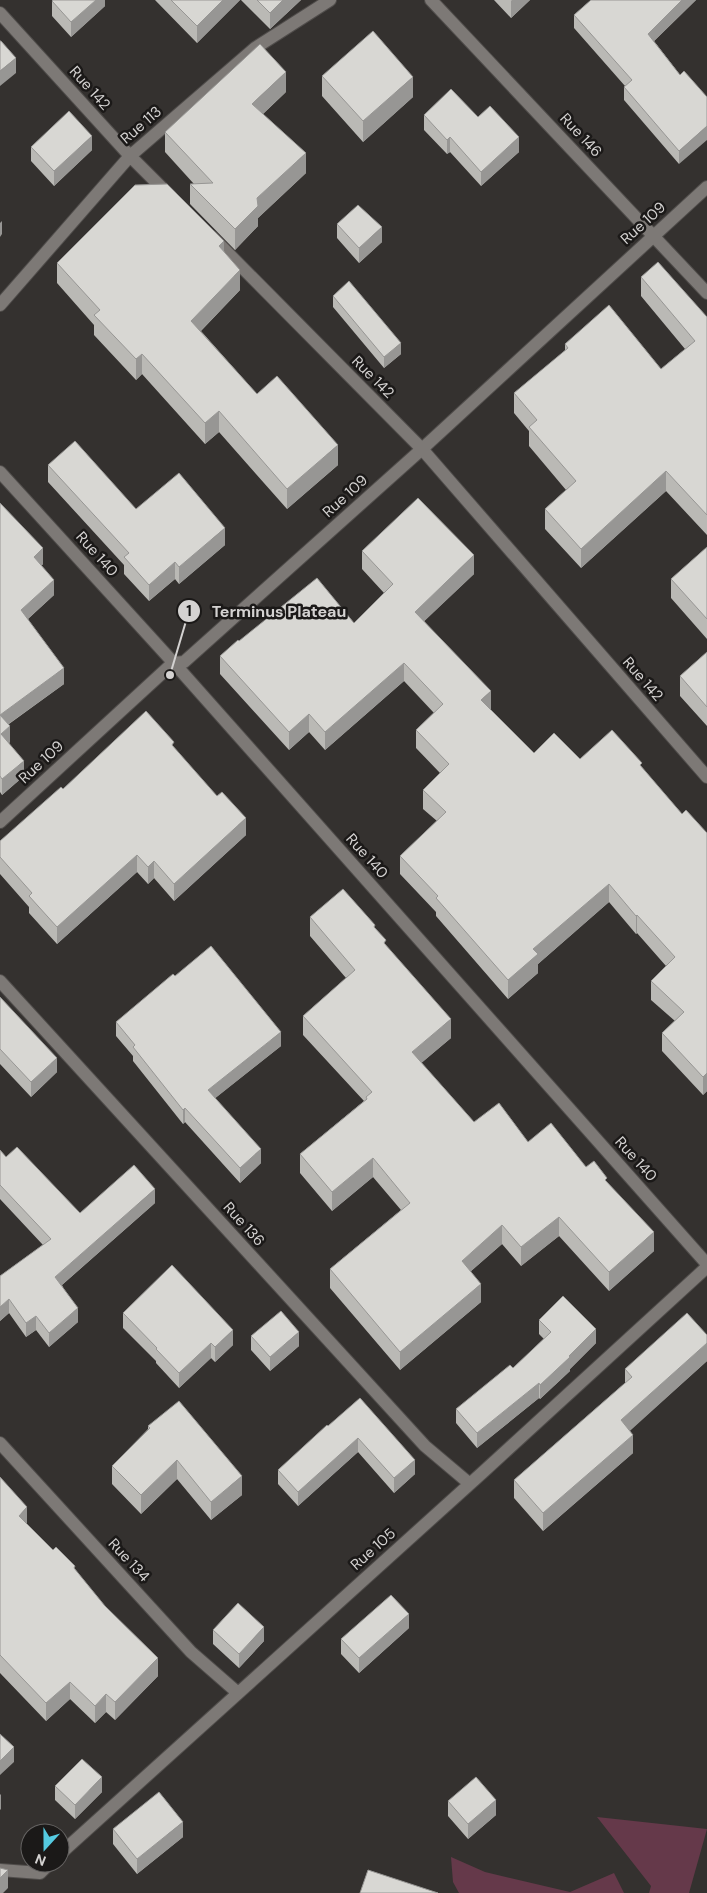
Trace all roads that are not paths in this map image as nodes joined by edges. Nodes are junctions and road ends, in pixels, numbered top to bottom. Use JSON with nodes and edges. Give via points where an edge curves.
{"nodes":[{"id":1,"x":330,"y":0,"type":"edge"},
{"id":2,"x":431,"y":0,"type":"edge"},
{"id":3,"x":0,"y":13,"type":"edge"},
{"id":4,"x":130,"y":156,"type":"junction"},
{"id":5,"x":707,"y":187,"type":"edge"},
{"id":6,"x":179,"y":205,"type":"edge"},
{"id":7,"x":200,"y":226,"type":"edge"},
{"id":8,"x":654,"y":235,"type":"junction"},
{"id":9,"x":707,"y":293,"type":"edge"},
{"id":10,"x":0,"y":305,"type":"edge"},
{"id":11,"x":422,"y":450,"type":"junction"},
{"id":12,"x":0,"y":472,"type":"edge"},
{"id":13,"x":173,"y":663,"type":"junction"},
{"id":14,"x":707,"y":776,"type":"edge"},
{"id":15,"x":0,"y":822,"type":"edge"},
{"id":16,"x":0,"y":981,"type":"edge"},
{"id":17,"x":707,"y":1265,"type":"edge"},
{"id":18,"x":0,"y":1443,"type":"edge"},
{"id":19,"x":470,"y":1484,"type":"junction"},
{"id":20,"x":238,"y":1692,"type":"junction"},
{"id":21,"x":70,"y":1845,"type":"edge"},
{"id":22,"x":0,"y":1870,"type":"edge"},
{"id":23,"x":20,"y":1872,"type":"edge"}],
"edges":[{"from":1,"to":4,"type":"street","name":"Rue 113","via":[[255,48]]},
{"from":2,"to":8,"type":"street","name":"Rue 146"},
{"from":3,"to":4,"type":"street","name":"Rue 142"},
{"from":4,"to":6,"type":"street","name":"Rue 142"},
{"from":4,"to":10,"type":"street","name":"Rue 113"},
{"from":5,"to":8,"type":"street","name":"Rue 109"},
{"from":7,"to":11,"type":"street","name":"Rue 142"},
{"from":8,"to":9,"type":"street","name":"Rue 146"},
{"from":8,"to":11,"type":"street","name":"Rue 109"},
{"from":11,"to":13,"type":"street","name":"Rue 109","via":[[184,662]]},
{"from":11,"to":14,"type":"street","name":"Rue 142"},
{"from":12,"to":13,"type":"street","name":"Rue 140"},
{"from":13,"to":15,"type":"street","name":"Rue 109"},
{"from":13,"to":17,"type":"street","name":"Rue 140"},
{"from":16,"to":19,"type":"street","name":"Rue 136","via":[[425,1446]]},
{"from":17,"to":19,"type":"street","name":"Rue 105"},
{"from":18,"to":20,"type":"street","name":"Rue 134","via":[[191,1652]]},
{"from":19,"to":20,"type":"street","name":"Rue 105"},
{"from":20,"to":21,"type":"street","name":"Rue 105"},
{"from":22,"to":23,"type":"street"}]}
